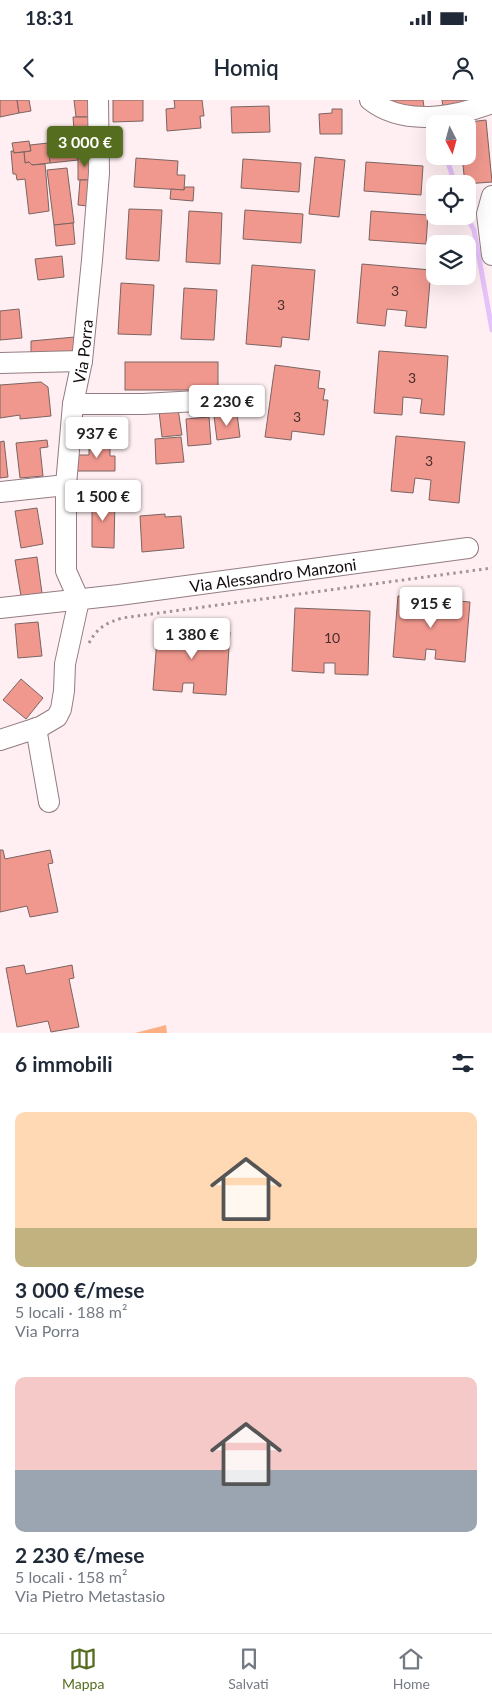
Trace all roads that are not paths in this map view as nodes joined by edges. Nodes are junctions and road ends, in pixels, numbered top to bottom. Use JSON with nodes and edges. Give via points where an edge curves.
{"nodes":[{"id":1,"x":98,"y":100,"type":"edge"},
{"id":2,"x":370,"y":100,"type":"edge"},
{"id":3,"x":492,"y":103,"type":"edge"},
{"id":4,"x":492,"y":196,"type":"edge"},
{"id":5,"x":492,"y":255,"type":"edge"},
{"id":6,"x":82,"y":361,"type":"junction"},
{"id":7,"x":0,"y":363,"type":"edge"},
{"id":8,"x":252,"y":398,"type":"dead end"},
{"id":9,"x":73,"y":404,"type":"junction"},
{"id":10,"x":66,"y":486,"type":"junction"},
{"id":11,"x":0,"y":492,"type":"edge"},
{"id":12,"x":468,"y":548,"type":"dead end"},
{"id":13,"x":78,"y":600,"type":"junction"},
{"id":14,"x":0,"y":608,"type":"edge"},
{"id":15,"x":36,"y":728,"type":"junction"},
{"id":16,"x":0,"y":740,"type":"edge"},
{"id":17,"x":49,"y":802,"type":"dead end"}],
"edges":[{"from":1,"to":6,"type":"street","name":"Via Porra","via":[[99,173]]},
{"from":2,"to":3,"type":"street","via":[[395,114],[433,116],[458,114]]},
{"from":4,"to":5,"type":"street","via":[[486,214]]},
{"from":6,"to":7,"type":"street"},
{"from":6,"to":9,"type":"street","name":"Via Porra"},
{"from":8,"to":9,"type":"street"},
{"from":9,"to":10,"type":"street","name":"Via Porra"},
{"from":10,"to":11,"type":"street"},
{"from":10,"to":13,"type":"street","name":"Via Porra","via":[[66,571]]},
{"from":12,"to":13,"type":"street","name":"Via Alessandro Manzoni"},
{"from":13,"to":14,"type":"street","name":"Via Alessandro Manzoni"},
{"from":13,"to":15,"type":"street","via":[[65,664],[61,709],[57,716]]},
{"from":15,"to":16,"type":"street"},
{"from":15,"to":17,"type":"street"}]}
